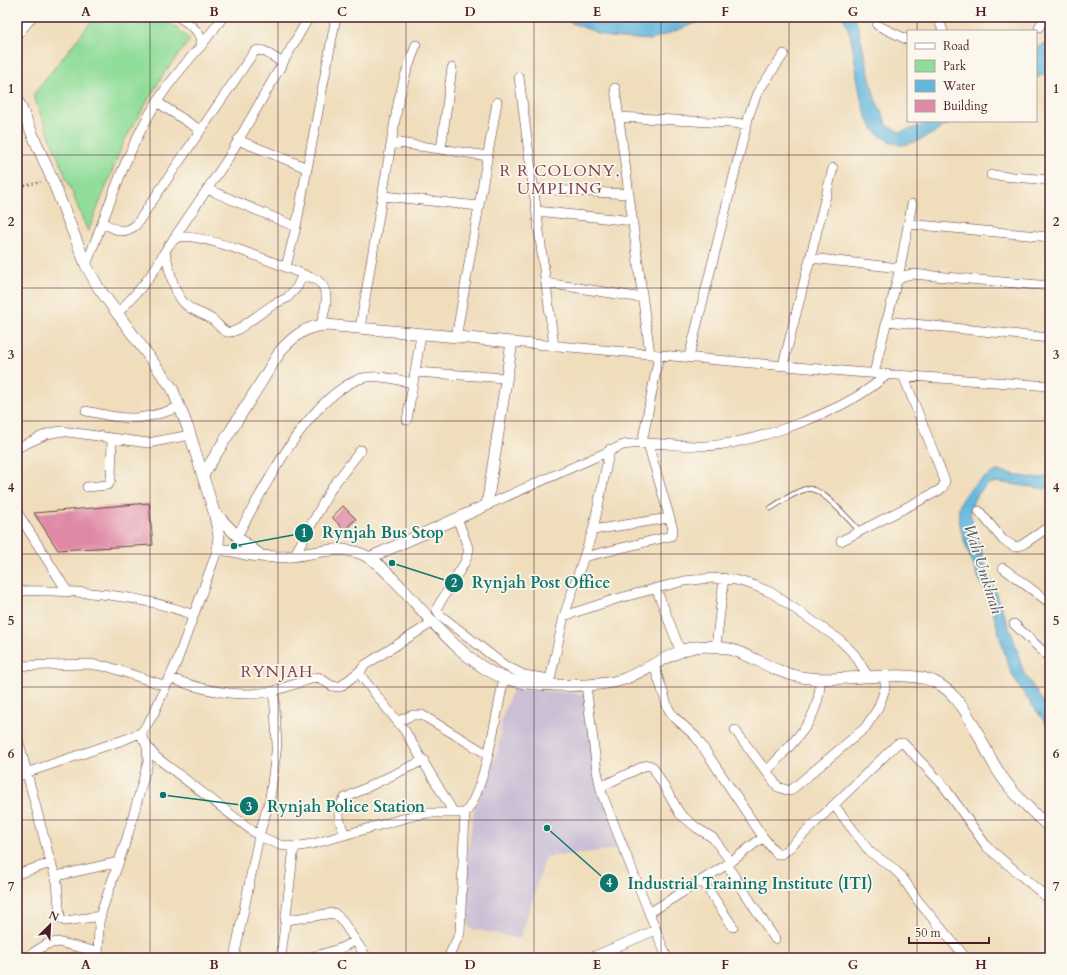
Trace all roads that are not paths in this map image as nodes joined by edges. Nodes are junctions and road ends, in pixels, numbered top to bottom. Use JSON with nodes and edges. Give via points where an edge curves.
{"nodes":[{"id":1,"x":32,"y":17,"type":"edge"},
{"id":2,"x":179,"y":17,"type":"edge"},
{"id":3,"x":223,"y":17,"type":"edge"},
{"id":4,"x":310,"y":17,"type":"edge"},
{"id":5,"x":336,"y":17,"type":"edge"},
{"id":6,"x":940,"y":17,"type":"edge"},
{"id":7,"x":1045,"y":17,"type":"edge"},
{"id":8,"x":877,"y":24,"type":"dead end"},
{"id":9,"x":1039,"y":27,"type":"dead end"},
{"id":10,"x":944,"y":30,"type":"edge"},
{"id":11,"x":17,"y":35,"type":"edge"},
{"id":12,"x":907,"y":39,"type":"edge"},
{"id":13,"x":416,"y":46,"type":"dead end"},
{"id":14,"x":200,"y":47,"type":"junction"},
{"id":15,"x":784,"y":54,"type":"dead end"},
{"id":16,"x":283,"y":63,"type":"junction"},
{"id":17,"x":452,"y":68,"type":"dead end"},
{"id":18,"x":519,"y":76,"type":"dead end"},
{"id":19,"x":615,"y":88,"type":"dead end"},
{"id":20,"x":17,"y":99,"type":"edge"},
{"id":21,"x":157,"y":102,"type":"junction"},
{"id":22,"x":497,"y":102,"type":"dead end"},
{"id":23,"x":619,"y":117,"type":"junction"},
{"id":24,"x":747,"y":124,"type":"junction"},
{"id":25,"x":200,"y":130,"type":"junction"},
{"id":26,"x":238,"y":140,"type":"junction"},
{"id":27,"x":392,"y":142,"type":"junction"},
{"id":28,"x":441,"y":149,"type":"junction"},
{"id":29,"x":488,"y":156,"type":"junction"},
{"id":30,"x":307,"y":168,"type":"junction"},
{"id":31,"x":833,"y":168,"type":"dead end"},
{"id":32,"x":991,"y":175,"type":"dead end"},
{"id":33,"x":1050,"y":180,"type":"edge"},
{"id":34,"x":207,"y":189,"type":"junction"},
{"id":35,"x":534,"y":189,"type":"junction"},
{"id":36,"x":629,"y":194,"type":"junction"},
{"id":37,"x":382,"y":196,"type":"junction"},
{"id":38,"x":912,"y":204,"type":"dead end"},
{"id":39,"x":479,"y":206,"type":"junction"},
{"id":40,"x":536,"y":211,"type":"junction"},
{"id":41,"x":633,"y":221,"type":"junction"},
{"id":42,"x":102,"y":223,"type":"junction"},
{"id":43,"x":908,"y":224,"type":"junction"},
{"id":44,"x":296,"y":226,"type":"junction"},
{"id":45,"x":1050,"y":237,"type":"edge"},
{"id":46,"x":171,"y":242,"type":"junction"},
{"id":47,"x":165,"y":252,"type":"junction"},
{"id":48,"x":810,"y":258,"type":"junction"},
{"id":49,"x":86,"y":265,"type":"junction"},
{"id":50,"x":286,"y":267,"type":"junction"},
{"id":51,"x":900,"y":268,"type":"junction"},
{"id":52,"x":303,"y":274,"type":"junction"},
{"id":53,"x":896,"y":282,"type":"junction"},
{"id":54,"x":546,"y":284,"type":"junction"},
{"id":55,"x":1050,"y":286,"type":"edge"},
{"id":56,"x":643,"y":298,"type":"junction"},
{"id":57,"x":117,"y":314,"type":"junction"},
{"id":58,"x":886,"y":321,"type":"junction"},
{"id":59,"x":321,"y":325,"type":"junction"},
{"id":60,"x":360,"y":328,"type":"junction"},
{"id":61,"x":421,"y":335,"type":"junction"},
{"id":62,"x":456,"y":338,"type":"junction"},
{"id":63,"x":1050,"y":338,"type":"edge"},
{"id":64,"x":512,"y":342,"type":"junction"},
{"id":65,"x":554,"y":346,"type":"junction"},
{"id":66,"x":655,"y":354,"type":"junction"},
{"id":67,"x":689,"y":357,"type":"junction"},
{"id":68,"x":783,"y":365,"type":"junction"},
{"id":69,"x":415,"y":372,"type":"junction"},
{"id":70,"x":874,"y":373,"type":"junction"},
{"id":71,"x":888,"y":374,"type":"junction"},
{"id":72,"x":903,"y":375,"type":"junction"},
{"id":73,"x":506,"y":378,"type":"junction"},
{"id":74,"x":413,"y":383,"type":"junction"},
{"id":75,"x":1050,"y":386,"type":"edge"},
{"id":76,"x":180,"y":407,"type":"junction"},
{"id":77,"x":86,"y":411,"type":"dead end"},
{"id":78,"x":407,"y":420,"type":"dead end"},
{"id":79,"x":190,"y":435,"type":"junction"},
{"id":80,"x":112,"y":439,"type":"junction"},
{"id":81,"x":645,"y":443,"type":"junction"},
{"id":82,"x":17,"y":448,"type":"edge"},
{"id":83,"x":610,"y":449,"type":"junction"},
{"id":84,"x":361,"y":450,"type":"dead end"},
{"id":85,"x":203,"y":475,"type":"junction"},
{"id":86,"x":87,"y":487,"type":"dead end"},
{"id":87,"x":487,"y":505,"type":"junction"},
{"id":88,"x":771,"y":508,"type":"dead end"},
{"id":89,"x":979,"y":511,"type":"dead end"},
{"id":90,"x":17,"y":512,"type":"edge"},
{"id":91,"x":214,"y":512,"type":"junction"},
{"id":92,"x":457,"y":518,"type":"junction"},
{"id":93,"x":669,"y":518,"type":"junction"},
{"id":94,"x":1050,"y":526,"type":"edge"},
{"id":95,"x":593,"y":530,"type":"junction"},
{"id":96,"x":860,"y":531,"type":"junction"},
{"id":97,"x":237,"y":536,"type":"junction"},
{"id":98,"x":841,"y":541,"type":"dead end"},
{"id":99,"x":217,"y":551,"type":"junction"},
{"id":100,"x":261,"y":556,"type":"junction"},
{"id":101,"x":294,"y":556,"type":"junction"},
{"id":102,"x":584,"y":557,"type":"junction"},
{"id":103,"x":369,"y":558,"type":"junction"},
{"id":104,"x":1003,"y":568,"type":"dead end"},
{"id":105,"x":724,"y":578,"type":"junction"},
{"id":106,"x":656,"y":588,"type":"junction"},
{"id":107,"x":17,"y":591,"type":"edge"},
{"id":108,"x":67,"y":592,"type":"junction"},
{"id":109,"x":1050,"y":603,"type":"edge"},
{"id":110,"x":194,"y":615,"type":"junction"},
{"id":111,"x":564,"y":616,"type":"junction"},
{"id":112,"x":433,"y":622,"type":"junction"},
{"id":113,"x":1014,"y":624,"type":"dead end"},
{"id":114,"x":716,"y":647,"type":"junction"},
{"id":115,"x":681,"y":652,"type":"junction"},
{"id":116,"x":1050,"y":658,"type":"edge"},
{"id":117,"x":654,"y":665,"type":"junction"},
{"id":118,"x":17,"y":666,"type":"edge"},
{"id":119,"x":361,"y":670,"type":"junction"},
{"id":120,"x":885,"y":677,"type":"junction"},
{"id":121,"x":504,"y":678,"type":"junction"},
{"id":122,"x":869,"y":678,"type":"junction"},
{"id":123,"x":820,"y":679,"type":"junction"},
{"id":124,"x":549,"y":681,"type":"junction"},
{"id":125,"x":168,"y":682,"type":"junction"},
{"id":126,"x":586,"y":685,"type":"junction"},
{"id":127,"x":274,"y":691,"type":"junction"},
{"id":128,"x":398,"y":721,"type":"junction"},
{"id":129,"x":736,"y":730,"type":"dead end"},
{"id":130,"x":140,"y":733,"type":"junction"},
{"id":131,"x":17,"y":734,"type":"edge"},
{"id":132,"x":147,"y":746,"type":"junction"},
{"id":133,"x":487,"y":754,"type":"junction"},
{"id":134,"x":424,"y":760,"type":"junction"},
{"id":135,"x":767,"y":771,"type":"junction"},
{"id":136,"x":28,"y":772,"type":"junction"},
{"id":137,"x":17,"y":776,"type":"edge"},
{"id":138,"x":600,"y":787,"type":"junction"},
{"id":139,"x":834,"y":805,"type":"junction"},
{"id":140,"x":454,"y":813,"type":"junction"},
{"id":141,"x":464,"y":813,"type":"junction"},
{"id":142,"x":1050,"y":828,"type":"edge"},
{"id":143,"x":345,"y":835,"type":"junction"},
{"id":144,"x":259,"y":836,"type":"junction"},
{"id":145,"x":763,"y":837,"type":"junction"},
{"id":146,"x":294,"y":847,"type":"junction"},
{"id":147,"x":51,"y":862,"type":"junction"},
{"id":148,"x":119,"y":862,"type":"junction"},
{"id":149,"x":729,"y":864,"type":"junction"},
{"id":150,"x":17,"y":874,"type":"edge"},
{"id":151,"x":56,"y":876,"type":"junction"},
{"id":152,"x":702,"y":880,"type":"junction"},
{"id":153,"x":1050,"y":900,"type":"edge"},
{"id":154,"x":649,"y":914,"type":"junction"},
{"id":155,"x":100,"y":916,"type":"junction"},
{"id":156,"x":286,"y":920,"type":"junction"},
{"id":157,"x":733,"y":927,"type":"dead end"},
{"id":158,"x":656,"y":930,"type":"junction"},
{"id":159,"x":775,"y":939,"type":"dead end"},
{"id":160,"x":355,"y":941,"type":"junction"},
{"id":161,"x":17,"y":950,"type":"edge"},
{"id":162,"x":98,"y":955,"type":"edge"},
{"id":163,"x":19,"y":958,"type":"edge"},
{"id":164,"x":25,"y":958,"type":"edge"},
{"id":165,"x":234,"y":958,"type":"edge"},
{"id":166,"x":281,"y":958,"type":"edge"},
{"id":167,"x":309,"y":958,"type":"edge"},
{"id":168,"x":367,"y":958,"type":"edge"},
{"id":169,"x":448,"y":958,"type":"edge"},
{"id":170,"x":590,"y":958,"type":"edge"},
{"id":171,"x":667,"y":958,"type":"edge"},
{"id":172,"x":966,"y":958,"type":"edge"}],
"edges":[{"from":1,"to":11,"type":"street"},
{"from":2,"to":14,"type":"street","via":[[198,32],[202,40]]},
{"from":3,"to":14,"type":"street"},
{"from":4,"to":16,"type":"street"},
{"from":5,"to":30,"type":"street"},
{"from":6,"to":10,"type":"street"},
{"from":7,"to":9,"type":"street"},
{"from":8,"to":12,"type":"street"},
{"from":13,"to":27,"type":"street","via":[[401,87]]},
{"from":14,"to":21,"type":"street"},
{"from":15,"to":24,"type":"street","via":[[757,93]]},
{"from":16,"to":25,"type":"street","via":[[264,52],[254,52]]},
{"from":16,"to":26,"type":"street"},
{"from":17,"to":28,"type":"street"},
{"from":18,"to":35,"type":"street"},
{"from":19,"to":23,"type":"street"},
{"from":20,"to":49,"type":"street"},
{"from":21,"to":25,"type":"street"},
{"from":21,"to":42,"type":"street","via":[[135,145]]},
{"from":22,"to":29,"type":"street"},
{"from":23,"to":24,"type":"street"},
{"from":23,"to":36,"type":"street"},
{"from":24,"to":67,"type":"street"},
{"from":25,"to":42,"type":"street","via":[[136,225],[123,232]]},
{"from":26,"to":30,"type":"street"},
{"from":26,"to":34,"type":"street"},
{"from":27,"to":28,"type":"street"},
{"from":27,"to":37,"type":"street"},
{"from":28,"to":29,"type":"street"},
{"from":29,"to":39,"type":"street"},
{"from":30,"to":44,"type":"street"},
{"from":31,"to":48,"type":"street"},
{"from":32,"to":33,"type":"street"},
{"from":34,"to":44,"type":"street"},
{"from":34,"to":46,"type":"street"},
{"from":35,"to":36,"type":"street"},
{"from":35,"to":40,"type":"street"},
{"from":36,"to":41,"type":"street"},
{"from":37,"to":39,"type":"street"},
{"from":37,"to":60,"type":"street"},
{"from":38,"to":43,"type":"street"},
{"from":39,"to":62,"type":"street"},
{"from":40,"to":41,"type":"street"},
{"from":40,"to":54,"type":"street"},
{"from":41,"to":56,"type":"street"},
{"from":42,"to":49,"type":"street"},
{"from":43,"to":45,"type":"street"},
{"from":43,"to":51,"type":"street"},
{"from":44,"to":50,"type":"street"},
{"from":46,"to":47,"type":"street"},
{"from":46,"to":50,"type":"street","via":[[183,236],[198,238]]},
{"from":47,"to":52,"type":"street","via":[[182,300],[188,307],[209,317],[225,332],[231,333],[287,298],[297,287]]},
{"from":47,"to":57,"type":"street","via":[[142,287]]},
{"from":48,"to":51,"type":"street"},
{"from":48,"to":68,"type":"street"},
{"from":49,"to":57,"type":"street"},
{"from":50,"to":52,"type":"street"},
{"from":51,"to":53,"type":"street"},
{"from":52,"to":59,"type":"street","via":[[317,280],[326,290]]},
{"from":53,"to":55,"type":"street","via":[[903,276],[912,274]]},
{"from":53,"to":58,"type":"street"},
{"from":54,"to":56,"type":"street"},
{"from":54,"to":65,"type":"street"},
{"from":56,"to":66,"type":"street"},
{"from":57,"to":76,"type":"street","via":[[162,373]]},
{"from":58,"to":63,"type":"street"},
{"from":58,"to":70,"type":"street"},
{"from":59,"to":60,"type":"street"},
{"from":59,"to":85,"type":"street","via":[[297,334],[282,350]]},
{"from":60,"to":61,"type":"street"},
{"from":61,"to":62,"type":"street"},
{"from":61,"to":69,"type":"street"},
{"from":62,"to":64,"type":"street"},
{"from":64,"to":65,"type":"street"},
{"from":64,"to":73,"type":"street"},
{"from":65,"to":66,"type":"street"},
{"from":66,"to":67,"type":"street"},
{"from":66,"to":81,"type":"street"},
{"from":67,"to":68,"type":"street"},
{"from":68,"to":70,"type":"street"},
{"from":69,"to":73,"type":"street"},
{"from":69,"to":74,"type":"street"},
{"from":70,"to":71,"type":"street"},
{"from":71,"to":72,"type":"street"},
{"from":71,"to":81,"type":"street","via":[[858,397],[829,412],[738,442],[706,446]]},
{"from":72,"to":75,"type":"street"},
{"from":72,"to":96,"type":"street","via":[[946,480],[938,491]]},
{"from":73,"to":87,"type":"street"},
{"from":74,"to":78,"type":"street"},
{"from":74,"to":97,"type":"street","via":[[371,377],[360,379],[322,406],[296,436]]},
{"from":76,"to":77,"type":"street","via":[[134,419]]},
{"from":76,"to":79,"type":"street"},
{"from":79,"to":80,"type":"street","via":[[148,443]]},
{"from":79,"to":85,"type":"street"},
{"from":80,"to":82,"type":"street","via":[[60,431]]},
{"from":80,"to":86,"type":"street","via":[[111,480],[108,485]]},
{"from":81,"to":83,"type":"street"},
{"from":81,"to":93,"type":"street"},
{"from":83,"to":87,"type":"street"},
{"from":83,"to":95,"type":"street"},
{"from":84,"to":101,"type":"street","via":[[332,487]]},
{"from":85,"to":91,"type":"street"},
{"from":87,"to":92,"type":"street"},
{"from":88,"to":96,"type":"lane","via":[[802,490],[813,489],[824,495]]},
{"from":89,"to":94,"type":"street","via":[[1003,540],[1015,546],[1022,545]]},
{"from":90,"to":108,"type":"street"},
{"from":91,"to":97,"type":"street"},
{"from":91,"to":99,"type":"street","via":[[219,536]]},
{"from":92,"to":103,"type":"street"},
{"from":92,"to":124,"type":"street","via":[[470,550],[437,610],[504,665],[524,675]]},
{"from":93,"to":95,"type":"street"},
{"from":93,"to":102,"type":"street","via":[[673,533],[668,538]]},
{"from":95,"to":102,"type":"street"},
{"from":96,"to":98,"type":"street"},
{"from":97,"to":100,"type":"street"},
{"from":99,"to":100,"type":"street","via":[[229,549]]},
{"from":99,"to":110,"type":"street"},
{"from":100,"to":101,"type":"street"},
{"from":101,"to":103,"type":"street","via":[[337,549],[353,551]]},
{"from":102,"to":111,"type":"street"},
{"from":103,"to":112,"type":"street","via":[[395,581]]},
{"from":104,"to":109,"type":"street"},
{"from":105,"to":106,"type":"street","via":[[700,578]]},
{"from":105,"to":114,"type":"street"},
{"from":105,"to":122,"type":"street","via":[[754,584],[783,599],[848,646]]},
{"from":106,"to":111,"type":"street"},
{"from":106,"to":115,"type":"street"},
{"from":107,"to":108,"type":"street"},
{"from":108,"to":110,"type":"street","via":[[126,597],[162,604]]},
{"from":110,"to":125,"type":"street"},
{"from":111,"to":124,"type":"street"},
{"from":112,"to":119,"type":"street"},
{"from":112,"to":121,"type":"street","via":[[478,664]]},
{"from":113,"to":116,"type":"street"},
{"from":114,"to":115,"type":"street","via":[[694,647]]},
{"from":114,"to":123,"type":"street","via":[[735,649],[791,675]]},
{"from":115,"to":117,"type":"street"},
{"from":117,"to":126,"type":"street","via":[[606,684]]},
{"from":117,"to":145,"type":"street","via":[[673,716],[696,737]]},
{"from":118,"to":125,"type":"street","via":[[89,664]]},
{"from":119,"to":127,"type":"street","via":[[340,687],[332,686],[318,677]]},
{"from":119,"to":128,"type":"street","via":[[364,681]]},
{"from":120,"to":122,"type":"street"},
{"from":120,"to":135,"type":"street","via":[[885,688],[878,710],[865,728],[794,789],[781,790]]},
{"from":120,"to":142,"type":"street","via":[[923,678],[938,684],[952,695],[966,712],[1003,779]]},
{"from":121,"to":124,"type":"street","via":[[526,683]]},
{"from":121,"to":133,"type":"street"},
{"from":122,"to":123,"type":"street"},
{"from":123,"to":135,"type":"street","via":[[820,699],[814,715]]},
{"from":124,"to":126,"type":"street"},
{"from":125,"to":127,"type":"street","via":[[219,692],[249,694]]},
{"from":125,"to":130,"type":"street","via":[[150,720]]},
{"from":126,"to":138,"type":"street"},
{"from":127,"to":144,"type":"street","via":[[277,745],[270,798]]},
{"from":128,"to":133,"type":"street","via":[[413,715],[422,715]]},
{"from":128,"to":134,"type":"street"},
{"from":129,"to":135,"type":"street"},
{"from":130,"to":132,"type":"street"},
{"from":130,"to":136,"type":"street"},
{"from":131,"to":136,"type":"street"},
{"from":132,"to":144,"type":"street","via":[[156,757]]},
{"from":132,"to":148,"type":"street","via":[[148,762]]},
{"from":133,"to":141,"type":"street","via":[[479,786]]},
{"from":134,"to":140,"type":"street"},
{"from":134,"to":143,"type":"street","via":[[345,798],[338,816]]},
{"from":136,"to":137,"type":"street"},
{"from":136,"to":147,"type":"street"},
{"from":138,"to":149,"type":"street","via":[[649,764],[680,814],[713,838]]},
{"from":138,"to":154,"type":"street"},
{"from":139,"to":145,"type":"street","via":[[782,854],[773,851]]},
{"from":139,"to":153,"type":"street","via":[[897,744],[903,743],[943,784],[988,847]]},
{"from":139,"to":172,"type":"street","via":[[870,852],[894,868],[902,877],[919,902]]},
{"from":140,"to":141,"type":"street"},
{"from":140,"to":143,"type":"street","via":[[410,816]]},
{"from":141,"to":169,"type":"street","via":[[460,933]]},
{"from":143,"to":146,"type":"street"},
{"from":144,"to":146,"type":"street","via":[[280,845]]},
{"from":144,"to":165,"type":"street"},
{"from":145,"to":149,"type":"street"},
{"from":146,"to":156,"type":"street"},
{"from":147,"to":150,"type":"street"},
{"from":147,"to":151,"type":"street"},
{"from":148,"to":151,"type":"street"},
{"from":148,"to":155,"type":"street"},
{"from":149,"to":152,"type":"street"},
{"from":149,"to":159,"type":"street"},
{"from":151,"to":155,"type":"street","via":[[60,918],[65,921]]},
{"from":152,"to":154,"type":"street"},
{"from":152,"to":157,"type":"street"},
{"from":154,"to":158,"type":"street"},
{"from":155,"to":162,"type":"street"},
{"from":156,"to":160,"type":"street","via":[[334,913]]},
{"from":156,"to":166,"type":"street"},
{"from":158,"to":170,"type":"street"},
{"from":158,"to":171,"type":"street"},
{"from":160,"to":167,"type":"street"},
{"from":160,"to":168,"type":"street"},
{"from":161,"to":163,"type":"street"},
{"from":162,"to":164,"type":"street","via":[[58,942],[47,944]]}]}
